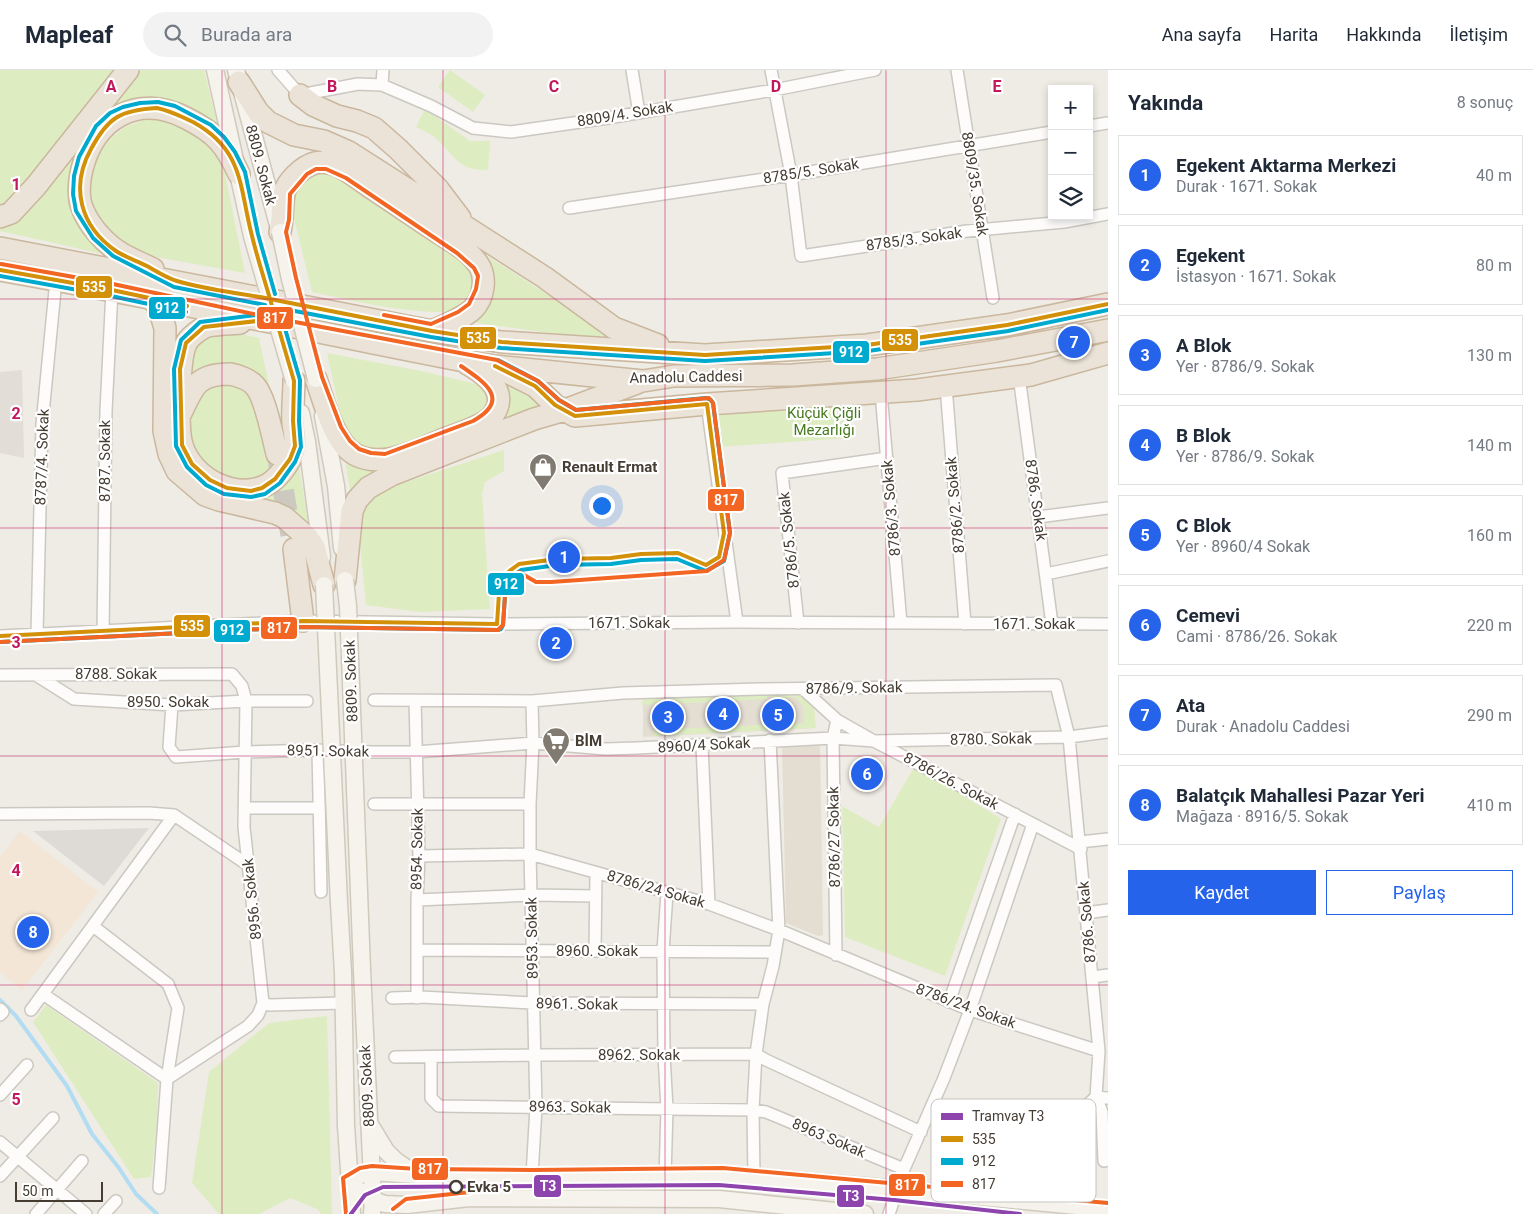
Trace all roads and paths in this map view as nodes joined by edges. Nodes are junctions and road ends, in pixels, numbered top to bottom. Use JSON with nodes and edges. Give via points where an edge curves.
{"nodes":[{"id":1,"x":128,"y":70,"type":"edge"},
{"id":2,"x":215,"y":70,"type":"edge"},
{"id":3,"x":278,"y":70,"type":"edge"},
{"id":4,"x":383,"y":70,"type":"edge"},
{"id":5,"x":632,"y":70,"type":"edge"},
{"id":6,"x":771,"y":70,"type":"edge"},
{"id":7,"x":876,"y":70,"type":"edge"},
{"id":8,"x":957,"y":70,"type":"edge"},
{"id":9,"x":237,"y":76,"type":"edge"},
{"id":10,"x":382,"y":85,"type":"junction"},
{"id":11,"x":774,"y":90,"type":"junction"},
{"id":12,"x":300,"y":95,"type":"junction"},
{"id":13,"x":639,"y":113,"type":"junction"},
{"id":14,"x":1108,"y":123,"type":"edge"},
{"id":15,"x":1093,"y":125,"type":"edge"},
{"id":16,"x":1048,"y":133,"type":"edge"},
{"id":17,"x":969,"y":144,"type":"junction"},
{"id":18,"x":239,"y":174,"type":"junction"},
{"id":19,"x":791,"y":175,"type":"junction"},
{"id":20,"x":569,"y":208,"type":"dead end"},
{"id":21,"x":1108,"y":214,"type":"edge"},
{"id":22,"x":0,"y":217,"type":"edge"},
{"id":23,"x":467,"y":228,"type":"junction"},
{"id":24,"x":983,"y":229,"type":"junction"},
{"id":25,"x":280,"y":232,"type":"junction"},
{"id":26,"x":0,"y":248,"type":"edge"},
{"id":27,"x":0,"y":270,"type":"edge"},
{"id":28,"x":56,"y":280,"type":"junction"},
{"id":29,"x":176,"y":281,"type":"junction"},
{"id":30,"x":112,"y":290,"type":"junction"},
{"id":31,"x":150,"y":298,"type":"junction"},
{"id":32,"x":993,"y":298,"type":"dead end"},
{"id":33,"x":1108,"y":304,"type":"edge"},
{"id":34,"x":257,"y":321,"type":"junction"},
{"id":35,"x":1108,"y":330,"type":"edge"},
{"id":36,"x":432,"y":331,"type":"junction"},
{"id":37,"x":1108,"y":353,"type":"edge"},
{"id":38,"x":705,"y":355,"type":"junction"},
{"id":39,"x":464,"y":361,"type":"junction"},
{"id":40,"x":495,"y":366,"type":"junction"},
{"id":41,"x":1019,"y":376,"type":"junction"},
{"id":42,"x":316,"y":379,"type":"junction"},
{"id":43,"x":643,"y":380,"type":"junction"},
{"id":44,"x":294,"y":382,"type":"junction"},
{"id":45,"x":946,"y":386,"type":"junction"},
{"id":46,"x":881,"y":392,"type":"junction"},
{"id":47,"x":706,"y":404,"type":"junction"},
{"id":48,"x":565,"y":410,"type":"junction"},
{"id":49,"x":180,"y":415,"type":"junction"},
{"id":50,"x":277,"y":454,"type":"tunnel mouth"},
{"id":51,"x":886,"y":458,"type":"junction"},
{"id":52,"x":1108,"y":508,"type":"edge"},
{"id":53,"x":1038,"y":517,"type":"junction"},
{"id":54,"x":294,"y":549,"type":"tunnel mouth"},
{"id":55,"x":1108,"y":561,"type":"edge"},
{"id":56,"x":1046,"y":574,"type":"junction"},
{"id":57,"x":345,"y":580,"type":"junction"},
{"id":58,"x":324,"y":585,"type":"junction"},
{"id":59,"x":303,"y":621,"type":"junction"},
{"id":60,"x":737,"y":622,"type":"junction"},
{"id":61,"x":798,"y":622,"type":"junction"},
{"id":62,"x":901,"y":623,"type":"junction"},
{"id":63,"x":965,"y":624,"type":"junction"},
{"id":64,"x":1052,"y":624,"type":"junction"},
{"id":65,"x":1108,"y":624,"type":"edge"},
{"id":66,"x":103,"y":632,"type":"junction"},
{"id":67,"x":37,"y":634,"type":"junction"},
{"id":68,"x":0,"y":636,"type":"edge"},
{"id":69,"x":232,"y":674,"type":"joint"},
{"id":70,"x":0,"y":675,"type":"edge"},
{"id":71,"x":36,"y":675,"type":"junction"},
{"id":72,"x":1056,"y":685,"type":"joint"},
{"id":73,"x":803,"y":689,"type":"junction"},
{"id":74,"x":307,"y":700,"type":"dead end"},
{"id":75,"x":374,"y":700,"type":"dead end"},
{"id":76,"x":415,"y":700,"type":"junction"},
{"id":77,"x":246,"y":701,"type":"junction"},
{"id":78,"x":532,"y":701,"type":"junction"},
{"id":79,"x":172,"y":705,"type":"junction"},
{"id":80,"x":837,"y":720,"type":"junction"},
{"id":81,"x":1108,"y":732,"type":"edge"},
{"id":82,"x":1069,"y":737,"type":"junction"},
{"id":83,"x":833,"y":738,"type":"junction"},
{"id":84,"x":770,"y":740,"type":"junction"},
{"id":85,"x":874,"y":741,"type":"junction"},
{"id":86,"x":534,"y":743,"type":"junction"},
{"id":87,"x":702,"y":745,"type":"junction"},
{"id":88,"x":318,"y":750,"type":"junction"},
{"id":89,"x":245,"y":752,"type":"junction"},
{"id":90,"x":416,"y":752,"type":"junction"},
{"id":91,"x":374,"y":804,"type":"dead end"},
{"id":92,"x":530,"y":804,"type":"junction"},
{"id":93,"x":418,"y":805,"type":"junction"},
{"id":94,"x":244,"y":808,"type":"junction"},
{"id":95,"x":319,"y":808,"type":"junction"},
{"id":96,"x":0,"y":814,"type":"edge"},
{"id":97,"x":1015,"y":814,"type":"junction"},
{"id":98,"x":174,"y":815,"type":"junction"},
{"id":99,"x":1033,"y":824,"type":"junction"},
{"id":100,"x":1108,"y":839,"type":"edge"},
{"id":101,"x":1080,"y":846,"type":"junction"},
{"id":102,"x":530,"y":854,"type":"junction"},
{"id":103,"x":419,"y":856,"type":"junction"},
{"id":104,"x":248,"y":865,"type":"junction"},
{"id":105,"x":596,"y":873,"type":"junction"},
{"id":106,"x":321,"y":892,"type":"dead end"},
{"id":107,"x":667,"y":893,"type":"junction"},
{"id":108,"x":532,"y":895,"type":"junction"},
{"id":109,"x":596,"y":896,"type":"junction"},
{"id":110,"x":417,"y":900,"type":"junction"},
{"id":111,"x":709,"y":904,"type":"junction"},
{"id":112,"x":1108,"y":910,"type":"edge"},
{"id":113,"x":1086,"y":913,"type":"junction"},
{"id":114,"x":93,"y":926,"type":"junction"},
{"id":115,"x":779,"y":930,"type":"junction"},
{"id":116,"x":418,"y":950,"type":"junction"},
{"id":117,"x":532,"y":951,"type":"junction"},
{"id":118,"x":596,"y":951,"type":"junction"},
{"id":119,"x":663,"y":951,"type":"junction"},
{"id":120,"x":775,"y":952,"type":"junction"},
{"id":121,"x":836,"y":955,"type":"junction"},
{"id":122,"x":1108,"y":975,"type":"edge"},
{"id":123,"x":1092,"y":977,"type":"junction"},
{"id":124,"x":43,"y":994,"type":"junction"},
{"id":125,"x":392,"y":998,"type":"dead end"},
{"id":126,"x":417,"y":998,"type":"junction"},
{"id":127,"x":949,"y":1002,"type":"junction"},
{"id":128,"x":263,"y":1003,"type":"junction"},
{"id":129,"x":344,"y":1003,"type":"junction"},
{"id":130,"x":533,"y":1003,"type":"junction"},
{"id":131,"x":664,"y":1004,"type":"junction"},
{"id":132,"x":763,"y":1004,"type":"junction"},
{"id":133,"x":31,"y":1010,"type":"dead end"},
{"id":134,"x":970,"y":1010,"type":"junction"},
{"id":135,"x":1102,"y":1044,"type":"edge"},
{"id":136,"x":535,"y":1054,"type":"junction"},
{"id":137,"x":756,"y":1054,"type":"junction"},
{"id":138,"x":664,"y":1055,"type":"junction"},
{"id":139,"x":395,"y":1057,"type":"dead end"},
{"id":140,"x":431,"y":1057,"type":"junction"},
{"id":141,"x":27,"y":1065,"type":"dead end"},
{"id":142,"x":167,"y":1079,"type":"junction"},
{"id":143,"x":0,"y":1095,"type":"edge"},
{"id":144,"x":1102,"y":1098,"type":"edge"},
{"id":145,"x":934,"y":1099,"type":"edge"},
{"id":146,"x":536,"y":1106,"type":"junction"},
{"id":147,"x":931,"y":1107,"type":"edge"},
{"id":148,"x":667,"y":1109,"type":"junction"},
{"id":149,"x":753,"y":1110,"type":"junction"},
{"id":150,"x":52,"y":1118,"type":"dead end"},
{"id":151,"x":369,"y":1122,"type":"junction"},
{"id":152,"x":921,"y":1132,"type":"junction"},
{"id":153,"x":0,"y":1142,"type":"edge"},
{"id":154,"x":17,"y":1157,"type":"junction"},
{"id":155,"x":1106,"y":1160,"type":"edge"},
{"id":156,"x":82,"y":1162,"type":"dead end"},
{"id":157,"x":904,"y":1169,"type":"junction"},
{"id":158,"x":372,"y":1172,"type":"junction"},
{"id":159,"x":417,"y":1175,"type":"junction"},
{"id":160,"x":0,"y":1176,"type":"edge"},
{"id":161,"x":532,"y":1176,"type":"junction"},
{"id":162,"x":665,"y":1176,"type":"junction"},
{"id":163,"x":754,"y":1177,"type":"junction"},
{"id":164,"x":350,"y":1181,"type":"junction"},
{"id":165,"x":159,"y":1188,"type":"dead end"},
{"id":166,"x":898,"y":1189,"type":"junction"},
{"id":167,"x":58,"y":1190,"type":"junction"},
{"id":168,"x":931,"y":1192,"type":"edge"},
{"id":169,"x":116,"y":1201,"type":"dead end"},
{"id":170,"x":1038,"y":1202,"type":"edge"},
{"id":171,"x":373,"y":1207,"type":"edge"},
{"id":172,"x":1108,"y":1209,"type":"edge"},
{"id":173,"x":402,"y":1210,"type":"edge"},
{"id":174,"x":36,"y":1214,"type":"edge"},
{"id":175,"x":86,"y":1214,"type":"edge"},
{"id":176,"x":104,"y":1214,"type":"edge"},
{"id":177,"x":352,"y":1214,"type":"edge"},
{"id":178,"x":865,"y":1214,"type":"edge"},
{"id":179,"x":889,"y":1214,"type":"edge"}],
"edges":[{"from":1,"to":22,"type":"highway","via":[[36,186],[11,212]]},
{"from":2,"to":18,"type":"street","name":"8809. Sokak"},
{"from":3,"to":12,"type":"street"},
{"from":4,"to":10,"type":"street"},
{"from":5,"to":13,"type":"street"},
{"from":6,"to":11,"type":"street"},
{"from":7,"to":11,"type":"street","name":"8809/4. Sokak"},
{"from":8,"to":17,"type":"street","name":"8809/35. Sokak"},
{"from":9,"to":23,"type":"highway","via":[[258,112],[268,122],[294,135],[324,141],[349,152]]},
{"from":9,"to":25,"type":"street","name":"8809. Sokak"},
{"from":10,"to":12,"type":"street","via":[[358,84]]},
{"from":10,"to":13,"type":"street","name":"8809/4. Sokak","via":[[473,128],[482,129],[511,132]]},
{"from":11,"to":13,"type":"street","name":"8809/4. Sokak"},
{"from":11,"to":19,"type":"street"},
{"from":12,"to":23,"type":"highway","via":[[313,106],[374,128],[438,189]]},
{"from":14,"to":15,"type":"street"},
{"from":16,"to":17,"type":"street","name":"8785/5. Sokak"},
{"from":17,"to":19,"type":"street","name":"8785/5. Sokak"},
{"from":17,"to":24,"type":"street","name":"8809/35. Sokak"},
{"from":18,"to":29,"type":"highway","via":[[220,141],[208,130],[172,111],[156,108],[125,113],[101,130],[93,143],[80,177],[79,194],[87,218],[116,251]]},
{"from":18,"to":44,"type":"street","name":"8809. Sokak","bridge":true,"via":[[252,236]]},
{"from":19,"to":20,"type":"street","name":"8785/5. Sokak"},
{"from":19,"to":24,"type":"street","name":"8785/3. Sokak","via":[[801,256]]},
{"from":21,"to":24,"type":"street","name":"8785/3. Sokak","via":[[1064,222]]},
{"from":23,"to":38,"type":"highway","via":[[614,328],[650,343]]},
{"from":24,"to":32,"type":"street","name":"8809/35. Sokak"},
{"from":25,"to":36,"type":"highway","via":[[284,192],[303,169],[315,163],[327,163],[349,173],[461,248],[479,264],[484,282],[474,308]]},
{"from":25,"to":42,"type":"street","name":"8809. Sokak","bridge":true},
{"from":26,"to":29,"type":"highway","name":"Anadolu Caddesi"},
{"from":27,"to":28,"type":"highway","name":"Anadolu Caddesi"},
{"from":28,"to":30,"type":"highway","name":"Anadolu Caddesi"},
{"from":28,"to":67,"type":"street","name":"8787/4. Sokak","via":[[42,424]]},
{"from":29,"to":36,"type":"highway","name":"Anadolu Caddesi"},
{"from":30,"to":31,"type":"highway","name":"Anadolu Caddesi"},
{"from":30,"to":66,"type":"street","name":"8787. Sokak","via":[[106,411]]},
{"from":31,"to":34,"type":"highway","name":"Anadolu Caddesi"},
{"from":31,"to":58,"type":"highway","via":[[158,305],[165,328],[164,431],[177,471],[205,495],[284,518],[314,547]]},
{"from":33,"to":38,"type":"highway","name":"Anadolu Caddesi","via":[[1007,325],[867,345]]},
{"from":34,"to":39,"type":"highway","name":"Anadolu Caddesi"},
{"from":34,"to":49,"type":"highway","via":[[204,327],[186,342],[180,369]]},
{"from":35,"to":43,"type":"highway","name":"Anadolu Caddesi","via":[[878,370],[674,376]]},
{"from":36,"to":38,"type":"highway","name":"Anadolu Caddesi","via":[[502,342]]},
{"from":37,"to":41,"type":"highway"},
{"from":39,"to":40,"type":"highway","name":"Anadolu Caddesi"},
{"from":39,"to":42,"type":"highway","via":[[498,391],[500,401],[496,412],[476,427],[386,460],[356,455],[345,445],[335,430]]},
{"from":40,"to":43,"type":"highway","name":"Anadolu Caddesi"},
{"from":40,"to":48,"type":"highway","via":[[535,386]]},
{"from":41,"to":45,"type":"highway"},
{"from":41,"to":53,"type":"street","name":"8786. Sokak"},
{"from":42,"to":57,"type":"street","name":"8809. Sokak","via":[[336,486]]},
{"from":43,"to":48,"type":"highway"},
{"from":44,"to":49,"type":"highway","via":[[295,446],[290,460],[275,479],[262,488],[251,491],[227,488],[210,480],[192,464],[182,445]]},
{"from":44,"to":58,"type":"street","name":"8809. Sokak","via":[[307,442]]},
{"from":45,"to":46,"type":"highway"},
{"from":45,"to":63,"type":"street","name":"8786/2. Sokak"},
{"from":46,"to":47,"type":"highway"},
{"from":46,"to":51,"type":"street","name":"8786/3. Sokak"},
{"from":47,"to":48,"type":"highway","via":[[575,416]]},
{"from":47,"to":60,"type":"street"},
{"from":48,"to":57,"type":"highway","via":[[391,475],[368,488],[352,512]]},
{"from":49,"to":50,"type":"highway","via":[[191,392],[200,382],[213,374],[236,375],[254,384],[262,398]]},
{"from":51,"to":61,"type":"street","name":"8786/5. Sokak","via":[[782,473]]},
{"from":51,"to":62,"type":"street","name":"8786/3. Sokak"},
{"from":52,"to":53,"type":"street"},
{"from":53,"to":56,"type":"street","name":"8786. Sokak"},
{"from":54,"to":59,"type":"highway"},
{"from":55,"to":56,"type":"street"},
{"from":56,"to":64,"type":"street","name":"8786. Sokak"},
{"from":57,"to":151,"type":"street","name":"8809. Sokak","bridge":true},
{"from":58,"to":129,"type":"street","name":"8809. Sokak","bridge":true},
{"from":59,"to":60,"type":"street","name":"1671. Sokak","via":[[497,624]]},
{"from":59,"to":66,"type":"street","name":"1671. Sokak"},
{"from":60,"to":61,"type":"street","name":"1671. Sokak"},
{"from":61,"to":62,"type":"street","name":"1671. Sokak"},
{"from":62,"to":63,"type":"street","name":"1671. Sokak"},
{"from":63,"to":64,"type":"street","name":"1671. Sokak"},
{"from":64,"to":65,"type":"street","name":"1671. Sokak"},
{"from":66,"to":67,"type":"street","name":"1671. Sokak"},
{"from":67,"to":68,"type":"street","name":"1671. Sokak"},
{"from":69,"to":71,"type":"street","name":"8788. Sokak"},
{"from":69,"to":77,"type":"street","name":"8956. Sokak","via":[[242,686]]},
{"from":70,"to":71,"type":"street","name":"8788. Sokak"},
{"from":71,"to":79,"type":"street","name":"8950. Sokak","via":[[74,699]]},
{"from":72,"to":73,"type":"street","name":"8786/9. Sokak"},
{"from":72,"to":82,"type":"street","name":"8786. Sokak"},
{"from":73,"to":78,"type":"street","name":"8786/9. Sokak","via":[[623,693]]},
{"from":73,"to":80,"type":"street","name":"8786/26. Sokak"},
{"from":74,"to":77,"type":"street","name":"8950. Sokak"},
{"from":75,"to":76,"type":"street","name":"8786/9. Sokak"},
{"from":76,"to":78,"type":"street","name":"8786/9. Sokak"},
{"from":76,"to":90,"type":"street","name":"8954. Sokak"},
{"from":77,"to":79,"type":"street","name":"8950. Sokak"},
{"from":77,"to":89,"type":"street","name":"8956. Sokak"},
{"from":78,"to":86,"type":"street","name":"8953. Sokak"},
{"from":79,"to":89,"type":"street","name":"8951. Sokak","via":[[169,747],[176,757]]},
{"from":80,"to":83,"type":"street","name":"8786/27 Sokak"},
{"from":80,"to":85,"type":"street","name":"8786/26. Sokak"},
{"from":81,"to":82,"type":"street","name":"8780. Sokak"},
{"from":82,"to":85,"type":"street","name":"8780. Sokak"},
{"from":82,"to":101,"type":"street","name":"8786. Sokak"},
{"from":83,"to":84,"type":"street","name":"8960/4 Sokak"},
{"from":83,"to":85,"type":"street","name":"8960/4 Sokak"},
{"from":83,"to":121,"type":"street","name":"8786/27 Sokak"},
{"from":84,"to":87,"type":"street","name":"8960/4 Sokak"},
{"from":84,"to":115,"type":"street"},
{"from":85,"to":97,"type":"street","name":"8786/26. Sokak"},
{"from":86,"to":87,"type":"street","name":"8960/4 Sokak","via":[[606,749]]},
{"from":86,"to":90,"type":"street","name":"8951. Sokak"},
{"from":86,"to":92,"type":"street","name":"8953. Sokak"},
{"from":87,"to":111,"type":"street"},
{"from":88,"to":89,"type":"street","name":"8951. Sokak"},
{"from":88,"to":90,"type":"street","name":"8951. Sokak"},
{"from":88,"to":95,"type":"street"},
{"from":89,"to":94,"type":"street","name":"8956. Sokak"},
{"from":90,"to":93,"type":"street","name":"8954. Sokak"},
{"from":91,"to":93,"type":"street"},
{"from":92,"to":93,"type":"street"},
{"from":92,"to":102,"type":"street","name":"8953. Sokak"},
{"from":93,"to":103,"type":"street","name":"8954. Sokak"},
{"from":94,"to":95,"type":"street"},
{"from":94,"to":104,"type":"street","name":"8956. Sokak"},
{"from":95,"to":106,"type":"street"},
{"from":96,"to":98,"type":"street"},
{"from":97,"to":99,"type":"street","name":"8786/26. Sokak"},
{"from":97,"to":127,"type":"street"},
{"from":98,"to":104,"type":"street"},
{"from":98,"to":114,"type":"street"},
{"from":99,"to":101,"type":"street","name":"8786/26. Sokak"},
{"from":99,"to":134,"type":"street"},
{"from":100,"to":101,"type":"street"},
{"from":101,"to":113,"type":"street","name":"8786. Sokak"},
{"from":102,"to":103,"type":"street","name":"8786/24 Sokak"},
{"from":102,"to":105,"type":"street","name":"8786/24 Sokak"},
{"from":102,"to":108,"type":"street","name":"8953. Sokak"},
{"from":103,"to":110,"type":"street","name":"8954. Sokak"},
{"from":104,"to":128,"type":"street","name":"8956. Sokak"},
{"from":105,"to":107,"type":"street","name":"8786/24 Sokak"},
{"from":105,"to":109,"type":"street"},
{"from":107,"to":111,"type":"street","name":"8786/24 Sokak"},
{"from":107,"to":119,"type":"street"},
{"from":108,"to":109,"type":"street"},
{"from":108,"to":110,"type":"street"},
{"from":108,"to":117,"type":"street","name":"8953. Sokak"},
{"from":109,"to":118,"type":"street"},
{"from":110,"to":116,"type":"street","name":"8954. Sokak"},
{"from":111,"to":115,"type":"street","name":"8786/24 Sokak"},
{"from":112,"to":113,"type":"street"},
{"from":113,"to":123,"type":"street","name":"8786. Sokak"},
{"from":114,"to":124,"type":"street"},
{"from":114,"to":142,"type":"street","via":[[168,984],[178,1008]]},
{"from":115,"to":120,"type":"street"},
{"from":115,"to":121,"type":"street"},
{"from":116,"to":117,"type":"street","name":"8960. Sokak"},
{"from":116,"to":126,"type":"street","name":"8954. Sokak"},
{"from":117,"to":118,"type":"street","name":"8960. Sokak"},
{"from":117,"to":130,"type":"street","name":"8953. Sokak"},
{"from":118,"to":119,"type":"street","name":"8960. Sokak"},
{"from":119,"to":120,"type":"street","name":"8960. Sokak"},
{"from":119,"to":131,"type":"street"},
{"from":120,"to":132,"type":"street"},
{"from":121,"to":127,"type":"street","name":"8786/24. Sokak"},
{"from":122,"to":123,"type":"street"},
{"from":123,"to":135,"type":"street","name":"8786. Sokak"},
{"from":124,"to":133,"type":"street"},
{"from":124,"to":142,"type":"street"},
{"from":125,"to":126,"type":"street","name":"8961. Sokak"},
{"from":126,"to":130,"type":"street","name":"8961. Sokak"},
{"from":127,"to":134,"type":"street","name":"8786/24. Sokak"},
{"from":128,"to":129,"type":"street"},
{"from":128,"to":142,"type":"street","via":[[258,1016],[248,1026]]},
{"from":129,"to":164,"type":"street","name":"8809. Sokak"},
{"from":130,"to":131,"type":"street","name":"8961. Sokak"},
{"from":130,"to":136,"type":"street","name":"8953. Sokak"},
{"from":131,"to":132,"type":"street","name":"8961. Sokak"},
{"from":131,"to":138,"type":"street"},
{"from":132,"to":137,"type":"street"},
{"from":134,"to":135,"type":"street","name":"8786/24. Sokak"},
{"from":134,"to":145,"type":"street"},
{"from":135,"to":144,"type":"street","name":"8786. Sokak"},
{"from":136,"to":138,"type":"street","name":"8962. Sokak"},
{"from":136,"to":140,"type":"street","name":"8962. Sokak"},
{"from":136,"to":146,"type":"street","name":"8953. Sokak"},
{"from":137,"to":138,"type":"street","name":"8962. Sokak"},
{"from":137,"to":149,"type":"street"},
{"from":137,"to":152,"type":"street"},
{"from":138,"to":148,"type":"street"},
{"from":139,"to":140,"type":"street","name":"8962. Sokak"},
{"from":140,"to":146,"type":"street","name":"8963. Sokak","via":[[431,1098],[439,1106]]},
{"from":141,"to":143,"type":"street"},
{"from":142,"to":165,"type":"street"},
{"from":144,"to":155,"type":"street","name":"8786. Sokak"},
{"from":146,"to":148,"type":"street","name":"8963. Sokak"},
{"from":146,"to":161,"type":"street","name":"8953. Sokak"},
{"from":147,"to":152,"type":"street"},
{"from":148,"to":149,"type":"street","name":"8963. Sokak"},
{"from":148,"to":162,"type":"street"},
{"from":149,"to":157,"type":"street","name":"8963 Sokak","via":[[766,1112]]},
{"from":149,"to":163,"type":"street"},
{"from":150,"to":154,"type":"street"},
{"from":151,"to":158,"type":"street","name":"8809. Sokak"},
{"from":151,"to":159,"type":"street","via":[[386,1151]]},
{"from":152,"to":157,"type":"street"},
{"from":153,"to":154,"type":"street"},
{"from":154,"to":160,"type":"street"},
{"from":154,"to":167,"type":"street"},
{"from":156,"to":167,"type":"street"},
{"from":157,"to":166,"type":"street"},
{"from":158,"to":159,"type":"street"},
{"from":158,"to":164,"type":"street"},
{"from":158,"to":171,"type":"street","name":"8809. Sokak"},
{"from":159,"to":161,"type":"street"},
{"from":161,"to":162,"type":"street"},
{"from":162,"to":163,"type":"street","via":[[723,1174]]},
{"from":163,"to":166,"type":"street"},
{"from":164,"to":171,"type":"street"},
{"from":164,"to":177,"type":"street","name":"8809. Sokak"},
{"from":166,"to":168,"type":"street"},
{"from":166,"to":179,"type":"street"},
{"from":167,"to":174,"type":"street"},
{"from":167,"to":175,"type":"street"},
{"from":169,"to":176,"type":"street"},
{"from":170,"to":172,"type":"street"},
{"from":171,"to":173,"type":"street","via":[[385,1204]]},
{"from":173,"to":178,"type":"street","via":[[469,1198],[719,1199]]}]}
